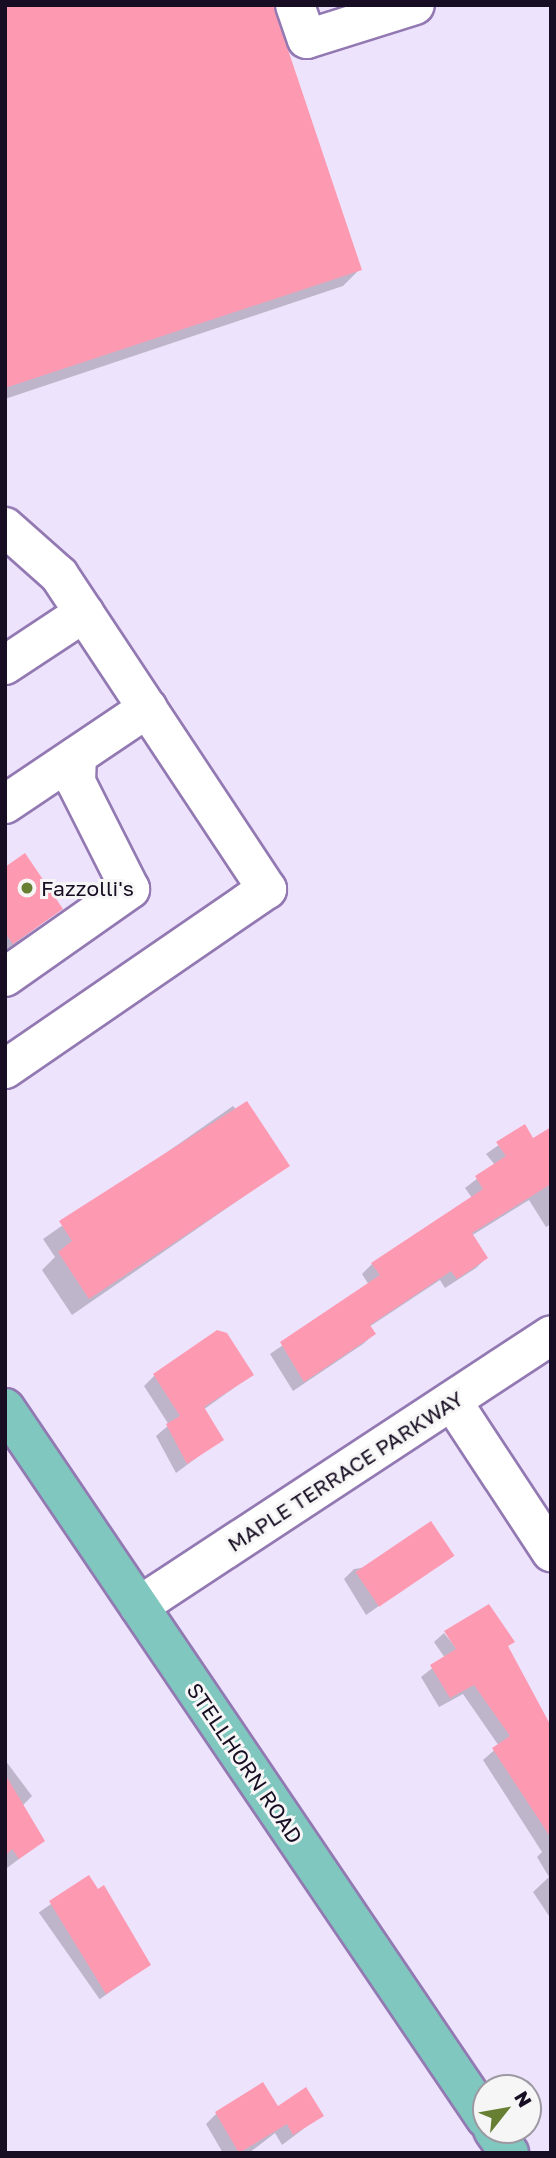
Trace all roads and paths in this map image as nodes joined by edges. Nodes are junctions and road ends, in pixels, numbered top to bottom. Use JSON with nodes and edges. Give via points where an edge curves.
{"nodes":[{"id":1,"x":295,"y":5,"type":"edge"},
{"id":2,"x":415,"y":5,"type":"edge"},
{"id":3,"x":5,"y":527,"type":"edge"},
{"id":4,"x":84,"y":613,"type":"junction"},
{"id":5,"x":5,"y":665,"type":"edge"},
{"id":6,"x":148,"y":708,"type":"junction"},
{"id":7,"x":77,"y":756,"type":"junction"},
{"id":8,"x":5,"y":804,"type":"edge"},
{"id":9,"x":5,"y":977,"type":"edge"},
{"id":10,"x":5,"y":1069,"type":"edge"},
{"id":11,"x":551,"y":1335,"type":"edge"},
{"id":12,"x":452,"y":1401,"type":"junction"},
{"id":13,"x":5,"y":1408,"type":"edge"},
{"id":14,"x":551,"y":1552,"type":"edge"},
{"id":15,"x":139,"y":1605,"type":"junction"},
{"id":16,"x":472,"y":2098,"type":"edge"}],
"edges":[{"from":1,"to":2,"type":"street","via":[[307,39]]},
{"from":3,"to":4,"type":"street","via":[[59,575]]},
{"from":4,"to":5,"type":"street"},
{"from":4,"to":6,"type":"street"},
{"from":6,"to":7,"type":"street"},
{"from":6,"to":10,"type":"street","via":[[267,889]]},
{"from":7,"to":8,"type":"street"},
{"from":7,"to":9,"type":"street","via":[[76,782],[130,889]]},
{"from":11,"to":12,"type":"street","name":"MAPLE TERRACE PARKWAY"},
{"from":12,"to":14,"type":"street"},
{"from":12,"to":15,"type":"street","name":"MAPLE TERRACE PARKWAY"},
{"from":13,"to":15,"type":"main road","name":"STELLHORN ROAD"},
{"from":15,"to":16,"type":"main road","name":"STELLHORN ROAD"}]}
